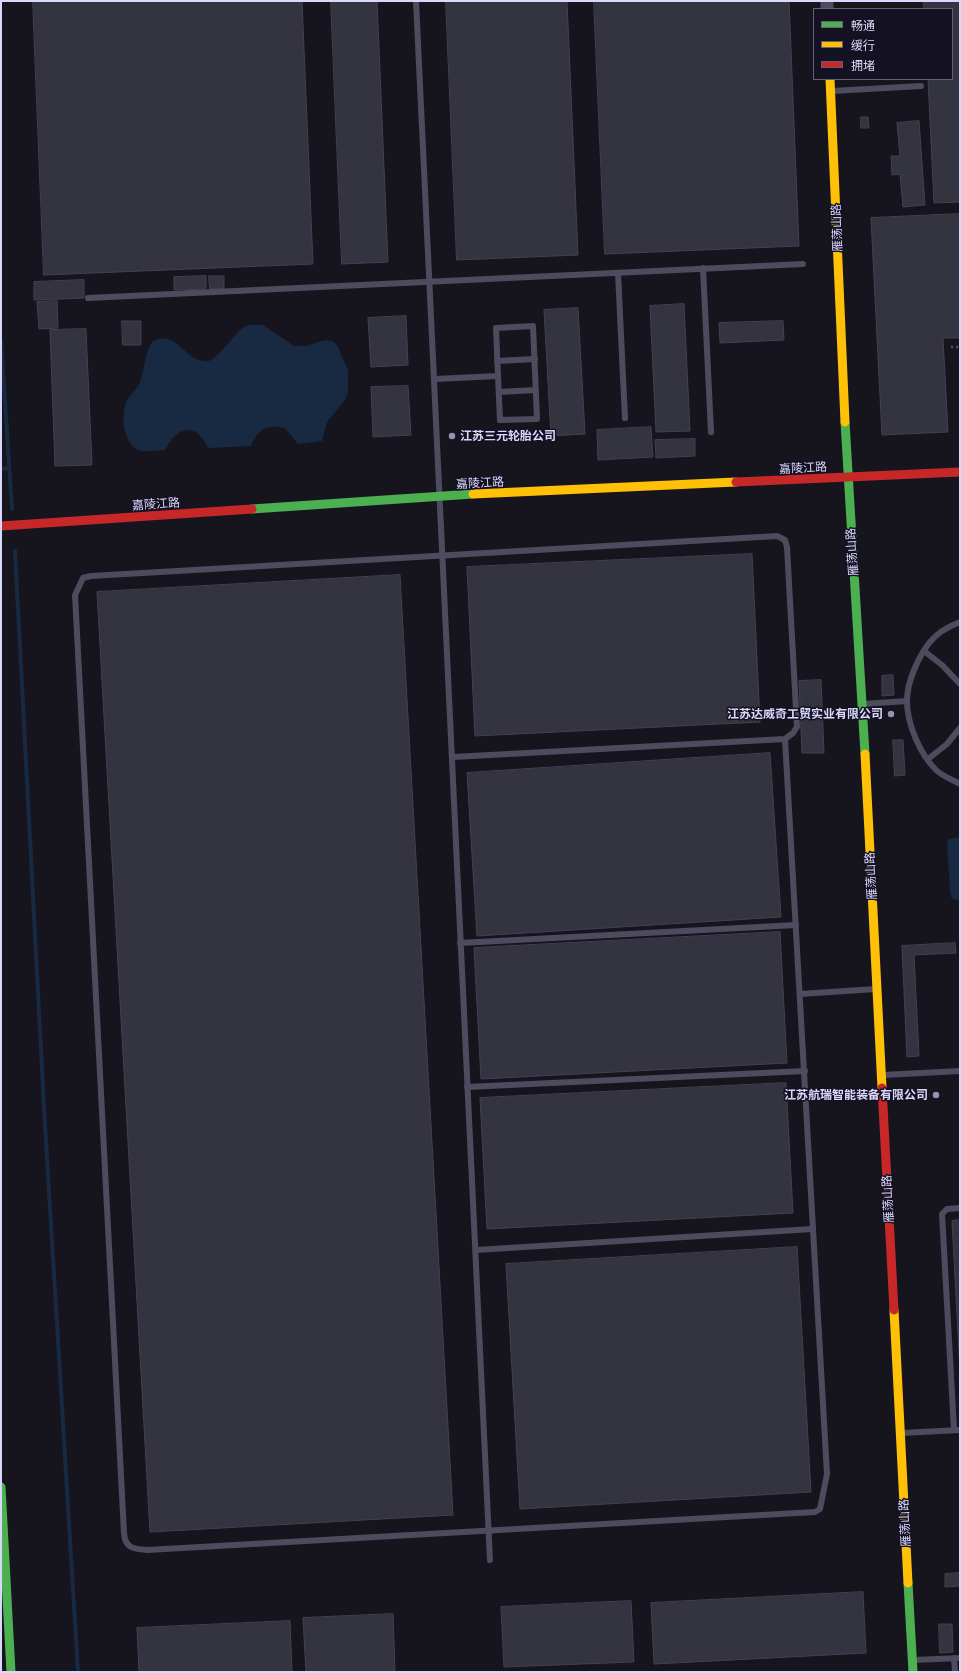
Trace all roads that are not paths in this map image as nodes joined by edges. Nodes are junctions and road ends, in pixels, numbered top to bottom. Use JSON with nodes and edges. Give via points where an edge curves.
{"nodes":[{"id":1,"x":416,"y":1,"type":"edge"},
{"id":2,"x":830,"y":80,"type":"edge"},
{"id":3,"x":921,"y":86,"type":"dead end"},
{"id":4,"x":831,"y":91,"type":"junction"},
{"id":5,"x":803,"y":264,"type":"dead end"},
{"id":6,"x":703,"y":268,"type":"junction"},
{"id":7,"x":618,"y":272,"type":"junction"},
{"id":8,"x":430,"y":282,"type":"junction"},
{"id":9,"x":88,"y":298,"type":"dead end"},
{"id":10,"x":535,"y":359,"type":"junction"},
{"id":11,"x":497,"y":361,"type":"junction"},
{"id":12,"x":498,"y":376,"type":"junction"},
{"id":13,"x":435,"y":378,"type":"junction"},
{"id":14,"x":536,"y":390,"type":"junction"},
{"id":15,"x":499,"y":392,"type":"junction"},
{"id":16,"x":625,"y":418,"type":"dead end"},
{"id":17,"x":711,"y":432,"type":"dead end"},
{"id":18,"x":960,"y":472,"type":"edge"},
{"id":19,"x":847,"y":478,"type":"junction"},
{"id":20,"x":440,"y":496,"type":"junction"},
{"id":21,"x":1,"y":526,"type":"edge"},
{"id":22,"x":443,"y":556,"type":"junction"},
{"id":23,"x":960,"y":622,"type":"edge"},
{"id":24,"x":924,"y":651,"type":"junction"},
{"id":25,"x":960,"y":684,"type":"edge"},
{"id":26,"x":907,"y":701,"type":"junction"},
{"id":27,"x":862,"y":704,"type":"junction"},
{"id":28,"x":960,"y":728,"type":"edge"},
{"id":29,"x":785,"y":738,"type":"junction"},
{"id":30,"x":453,"y":757,"type":"junction"},
{"id":31,"x":928,"y":759,"type":"junction"},
{"id":32,"x":960,"y":784,"type":"edge"},
{"id":33,"x":796,"y":925,"type":"junction"},
{"id":34,"x":460,"y":943,"type":"junction"},
{"id":35,"x":877,"y":988,"type":"junction"},
{"id":36,"x":800,"y":994,"type":"junction"},
{"id":37,"x":805,"y":1071,"type":"junction"},
{"id":38,"x":960,"y":1071,"type":"edge"},
{"id":39,"x":881,"y":1075,"type":"junction"},
{"id":40,"x":468,"y":1087,"type":"junction"},
{"id":41,"x":960,"y":1208,"type":"edge"},
{"id":42,"x":813,"y":1229,"type":"junction"},
{"id":43,"x":476,"y":1250,"type":"junction"},
{"id":44,"x":957,"y":1430,"type":"edge"},
{"id":45,"x":901,"y":1433,"type":"junction"},
{"id":46,"x":1,"y":1487,"type":"edge"},
{"id":47,"x":489,"y":1531,"type":"junction"},
{"id":48,"x":490,"y":1560,"type":"dead end"},
{"id":49,"x":957,"y":1658,"type":"edge"},
{"id":50,"x":913,"y":1660,"type":"junction"},
{"id":51,"x":1,"y":1664,"type":"edge"},
{"id":52,"x":11,"y":1668,"type":"edge"},
{"id":53,"x":913,"y":1672,"type":"edge"},
{"id":54,"x":955,"y":1672,"type":"edge"}],
"edges":[{"from":1,"to":8,"type":"lane"},
{"from":2,"to":4,"type":"street","name":"雁荡山路"},
{"from":3,"to":4,"type":"lane"},
{"from":4,"to":19,"type":"street","name":"雁荡山路"},
{"from":5,"to":6,"type":"lane"},
{"from":6,"to":7,"type":"lane"},
{"from":6,"to":17,"type":"lane"},
{"from":7,"to":8,"type":"lane"},
{"from":7,"to":16,"type":"lane"},
{"from":8,"to":9,"type":"lane"},
{"from":8,"to":13,"type":"lane"},
{"from":10,"to":11,"type":"lane"},
{"from":10,"to":11,"type":"lane","via":[[533,326],[496,328]]},
{"from":10,"to":14,"type":"lane"},
{"from":11,"to":12,"type":"lane"},
{"from":12,"to":13,"type":"lane"},
{"from":12,"to":15,"type":"lane"},
{"from":13,"to":20,"type":"lane"},
{"from":14,"to":15,"type":"lane"},
{"from":14,"to":15,"type":"lane","via":[[537,419],[500,420]]},
{"from":18,"to":19,"type":"street","name":"嘉陵江路"},
{"from":19,"to":20,"type":"street","name":"嘉陵江路"},
{"from":19,"to":27,"type":"street","name":"雁荡山路"},
{"from":20,"to":21,"type":"street","name":"嘉陵江路"},
{"from":20,"to":22,"type":"lane"},
{"from":22,"to":29,"type":"lane","via":[[777,536],[785,540],[797,727]]},
{"from":22,"to":30,"type":"lane"},
{"from":22,"to":47,"type":"lane","via":[[92,576],[83,578],[75,595],[125,1542],[128,1547],[136,1550],[147,1550]]},
{"from":23,"to":24,"type":"lane","via":[[951,625],[931,641]]},
{"from":24,"to":25,"type":"lane"},
{"from":24,"to":26,"type":"lane","via":[[912,680]]},
{"from":26,"to":27,"type":"lane"},
{"from":26,"to":31,"type":"lane","via":[[912,725]]},
{"from":27,"to":35,"type":"street","name":"雁荡山路"},
{"from":28,"to":31,"type":"lane"},
{"from":29,"to":30,"type":"lane"},
{"from":29,"to":33,"type":"lane"},
{"from":30,"to":34,"type":"lane"},
{"from":31,"to":32,"type":"lane","via":[[937,771]]},
{"from":33,"to":34,"type":"lane"},
{"from":33,"to":36,"type":"lane"},
{"from":34,"to":40,"type":"lane"},
{"from":35,"to":36,"type":"lane"},
{"from":35,"to":39,"type":"street","name":"雁荡山路"},
{"from":36,"to":37,"type":"lane"},
{"from":37,"to":40,"type":"lane"},
{"from":37,"to":42,"type":"lane"},
{"from":38,"to":39,"type":"lane"},
{"from":39,"to":45,"type":"street","name":"雁荡山路"},
{"from":40,"to":43,"type":"lane"},
{"from":41,"to":44,"type":"lane","via":[[947,1208],[942,1214]]},
{"from":42,"to":43,"type":"lane"},
{"from":42,"to":47,"type":"lane","via":[[827,1474],[820,1509],[815,1512]]},
{"from":43,"to":47,"type":"lane"},
{"from":44,"to":45,"type":"lane"},
{"from":45,"to":50,"type":"street","name":"雁荡山路"},
{"from":46,"to":52,"type":"street"},
{"from":47,"to":48,"type":"lane"},
{"from":49,"to":50,"type":"lane"},
{"from":49,"to":54,"type":"lane"},
{"from":50,"to":53,"type":"street","name":"雁荡山路"},
{"from":51,"to":52,"type":"lane"}]}
